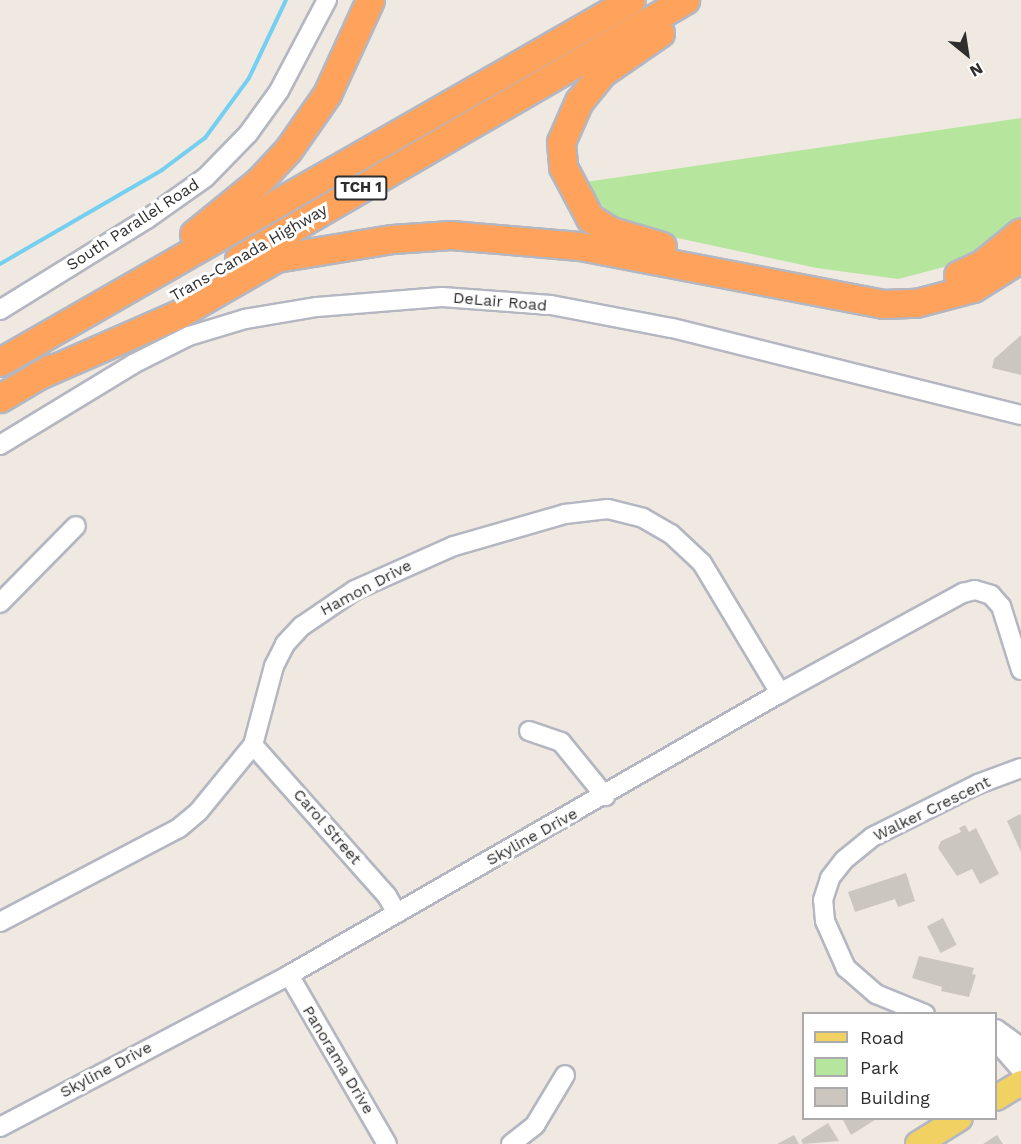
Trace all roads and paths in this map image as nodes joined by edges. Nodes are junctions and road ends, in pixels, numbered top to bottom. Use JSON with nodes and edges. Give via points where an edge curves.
{"nodes":[{"id":1,"x":327,"y":0,"type":"edge"},
{"id":2,"x":370,"y":0,"type":"edge"},
{"id":3,"x":631,"y":0,"type":"edge"},
{"id":4,"x":684,"y":0,"type":"edge"},
{"id":5,"x":702,"y":0,"type":"edge"},
{"id":6,"x":1021,"y":232,"type":"edge"},
{"id":7,"x":1021,"y":258,"type":"edge"},
{"id":8,"x":0,"y":310,"type":"edge"},
{"id":9,"x":39,"y":339,"type":"junction"},
{"id":10,"x":0,"y":362,"type":"edge"},
{"id":11,"x":37,"y":376,"type":"junction"},
{"id":12,"x":0,"y":398,"type":"edge"},
{"id":13,"x":1021,"y":415,"type":"edge"},
{"id":14,"x":0,"y":445,"type":"edge"},
{"id":15,"x":76,"y":526,"type":"dead end"},
{"id":16,"x":0,"y":603,"type":"edge"},
{"id":17,"x":1021,"y":670,"type":"edge"},
{"id":18,"x":780,"y":693,"type":"junction"},
{"id":19,"x":528,"y":731,"type":"dead end"},
{"id":20,"x":253,"y":745,"type":"junction"},
{"id":21,"x":1021,"y":768,"type":"edge"},
{"id":22,"x":605,"y":796,"type":"junction"},
{"id":23,"x":397,"y":913,"type":"junction"},
{"id":24,"x":0,"y":922,"type":"edge"},
{"id":25,"x":289,"y":975,"type":"junction"},
{"id":26,"x":920,"y":1012,"type":"edge"},
{"id":27,"x":997,"y":1030,"type":"edge"},
{"id":28,"x":997,"y":1042,"type":"edge"},
{"id":29,"x":1021,"y":1047,"type":"edge"},
{"id":30,"x":566,"y":1075,"type":"dead end"},
{"id":31,"x":1021,"y":1080,"type":"edge"},
{"id":32,"x":997,"y":1097,"type":"edge"},
{"id":33,"x":958,"y":1120,"type":"edge"},
{"id":34,"x":0,"y":1127,"type":"edge"},
{"id":35,"x":387,"y":1144,"type":"edge"},
{"id":36,"x":511,"y":1144,"type":"edge"},
{"id":37,"x":918,"y":1144,"type":"edge"}],
"edges":[{"from":1,"to":8,"type":"street","name":"South Parallel Road","via":[[279,91],[248,134],[206,177]]},
{"from":2,"to":9,"type":"highway","via":[[327,94],[288,150],[259,181],[185,241]]},
{"from":3,"to":9,"type":"highway","name":"Trans-Canada Highway","number":"TCH 1"},
{"from":4,"to":11,"type":"highway","name":"Trans-Canada Highway","number":"TCH 1"},
{"from":5,"to":6,"type":"highway","via":[[602,73],[579,101],[561,142],[563,167],[590,218],[635,240],[873,287],[911,287],[947,280],[982,264]]},
{"from":7,"to":11,"type":"highway","via":[[973,288],[916,303],[883,304],[580,246],[450,235],[392,239],[276,258],[178,314]]},
{"from":9,"to":10,"type":"highway","name":"Trans-Canada Highway","number":"TCH 1"},
{"from":11,"to":12,"type":"highway","name":"Trans-Canada Highway","number":"TCH 1"},
{"from":13,"to":14,"type":"street","name":"DeLair Road","via":[[672,328],[551,305],[442,297],[317,307],[245,319],[189,336],[133,364]]},
{"from":15,"to":16,"type":"street"},
{"from":17,"to":18,"type":"street","name":"Skyline Drive","via":[[1001,606],[991,595],[975,590]]},
{"from":18,"to":20,"type":"street","name":"Hamon Drive","via":[[702,563],[671,534],[643,518],[608,509],[565,514],[454,546],[407,564],[327,606],[285,644],[274,666]]},
{"from":18,"to":22,"type":"street","name":"Skyline Drive"},
{"from":19,"to":22,"type":"street","via":[[561,742]]},
{"from":20,"to":23,"type":"street","name":"Carol Street","via":[[379,887]]},
{"from":20,"to":24,"type":"street","name":"Hamon Drive","via":[[215,795],[178,828]]},
{"from":21,"to":26,"type":"street","name":"Walker Crescent","via":[[978,784],[872,837],[843,860],[830,878],[823,900],[825,921],[846,969],[876,994]]},
{"from":22,"to":23,"type":"street","name":"Skyline Drive"},
{"from":23,"to":25,"type":"street","name":"Skyline Drive"},
{"from":25,"to":34,"type":"street","name":"Skyline Drive"},
{"from":25,"to":35,"type":"street","name":"Panorama Drive"},
{"from":27,"to":29,"type":"street"},
{"from":28,"to":31,"type":"street"},
{"from":30,"to":36,"type":"street","via":[[535,1125]]},
{"from":31,"to":32,"type":"main road"},
{"from":33,"to":37,"type":"main road"}]}
